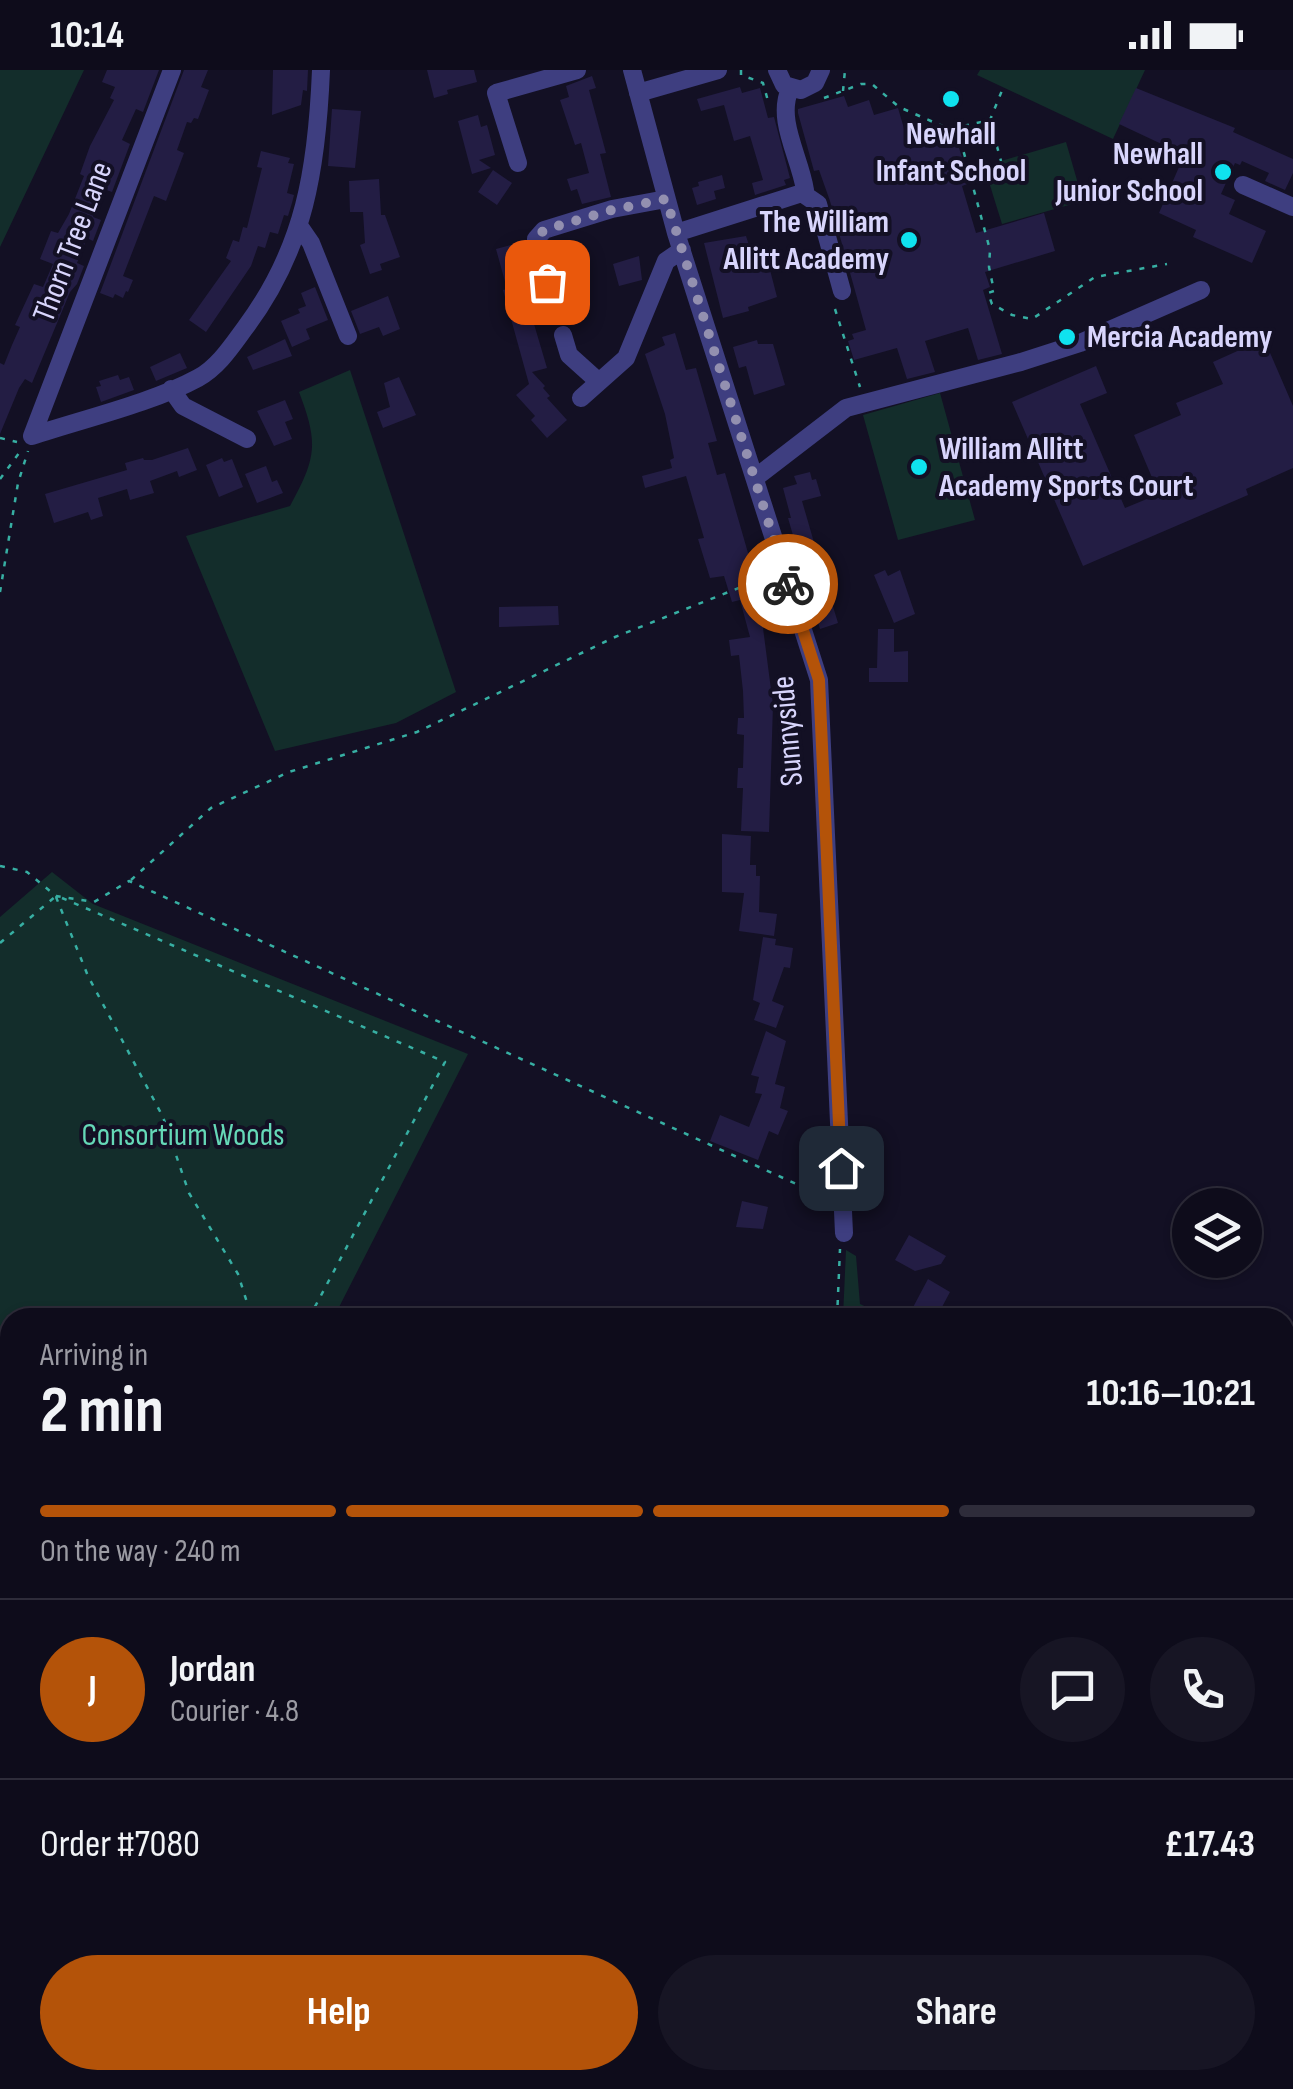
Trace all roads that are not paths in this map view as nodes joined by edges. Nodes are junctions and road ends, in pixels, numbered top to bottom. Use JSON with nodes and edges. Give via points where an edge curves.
{"nodes":[{"id":1,"x":172,"y":70,"type":"edge"},
{"id":2,"x":322,"y":70,"type":"edge"},
{"id":3,"x":577,"y":70,"type":"edge"},
{"id":4,"x":632,"y":70,"type":"edge"},
{"id":5,"x":718,"y":70,"type":"edge"},
{"id":6,"x":777,"y":70,"type":"edge"},
{"id":7,"x":821,"y":70,"type":"edge"},
{"id":8,"x":790,"y":89,"type":"junction"},
{"id":9,"x":638,"y":94,"type":"junction"},
{"id":10,"x":518,"y":163,"type":"dead end"},
{"id":11,"x":1243,"y":185,"type":"dead end"},
{"id":12,"x":802,"y":193,"type":"junction"},
{"id":13,"x":666,"y":199,"type":"junction"},
{"id":14,"x":1293,"y":207,"type":"edge"},
{"id":15,"x":300,"y":227,"type":"junction"},
{"id":16,"x":679,"y":241,"type":"junction"},
{"id":17,"x":547,"y":282,"type":"dead end"},
{"id":18,"x":1200,"y":290,"type":"dead end"},
{"id":19,"x":842,"y":291,"type":"dead end"},
{"id":20,"x":563,"y":335,"type":"dead end"},
{"id":21,"x":348,"y":336,"type":"dead end"},
{"id":22,"x":598,"y":382,"type":"junction"},
{"id":23,"x":171,"y":389,"type":"junction"},
{"id":24,"x":581,"y":398,"type":"dead end"},
{"id":25,"x":247,"y":439,"type":"dead end"},
{"id":26,"x":754,"y":478,"type":"junction"},
{"id":27,"x":842,"y":1238,"type":"road end"}],
"edges":[{"from":1,"to":23,"type":"street","name":"Thorn Tree Lane","via":[[32,436]]},
{"from":2,"to":15,"type":"street","via":[[318,139]]},
{"from":3,"to":10,"type":"street","via":[[496,92]]},
{"from":4,"to":9,"type":"street","name":"Sunnyside"},
{"from":5,"to":9,"type":"street"},
{"from":6,"to":8,"type":"street"},
{"from":7,"to":8,"type":"street","via":[[811,87]]},
{"from":8,"to":12,"type":"street","via":[[784,112]]},
{"from":9,"to":13,"type":"street","name":"Sunnyside"},
{"from":11,"to":14,"type":"street"},
{"from":12,"to":16,"type":"street"},
{"from":12,"to":19,"type":"street","via":[[818,204]]},
{"from":13,"to":16,"type":"street","name":"Sunnyside"},
{"from":13,"to":17,"type":"street","via":[[544,230],[536,239]]},
{"from":15,"to":21,"type":"street"},
{"from":15,"to":23,"type":"street","via":[[283,270],[220,362]]},
{"from":16,"to":22,"type":"street","via":[[626,358]]},
{"from":16,"to":26,"type":"street","name":"Sunnyside"},
{"from":18,"to":26,"type":"street","via":[[1036,358],[846,408]]},
{"from":20,"to":22,"type":"street","via":[[569,355]]},
{"from":22,"to":24,"type":"street"},
{"from":23,"to":25,"type":"street","via":[[183,406]]},
{"from":26,"to":27,"type":"street","name":"Sunnyside","via":[[819,680]]}]}
